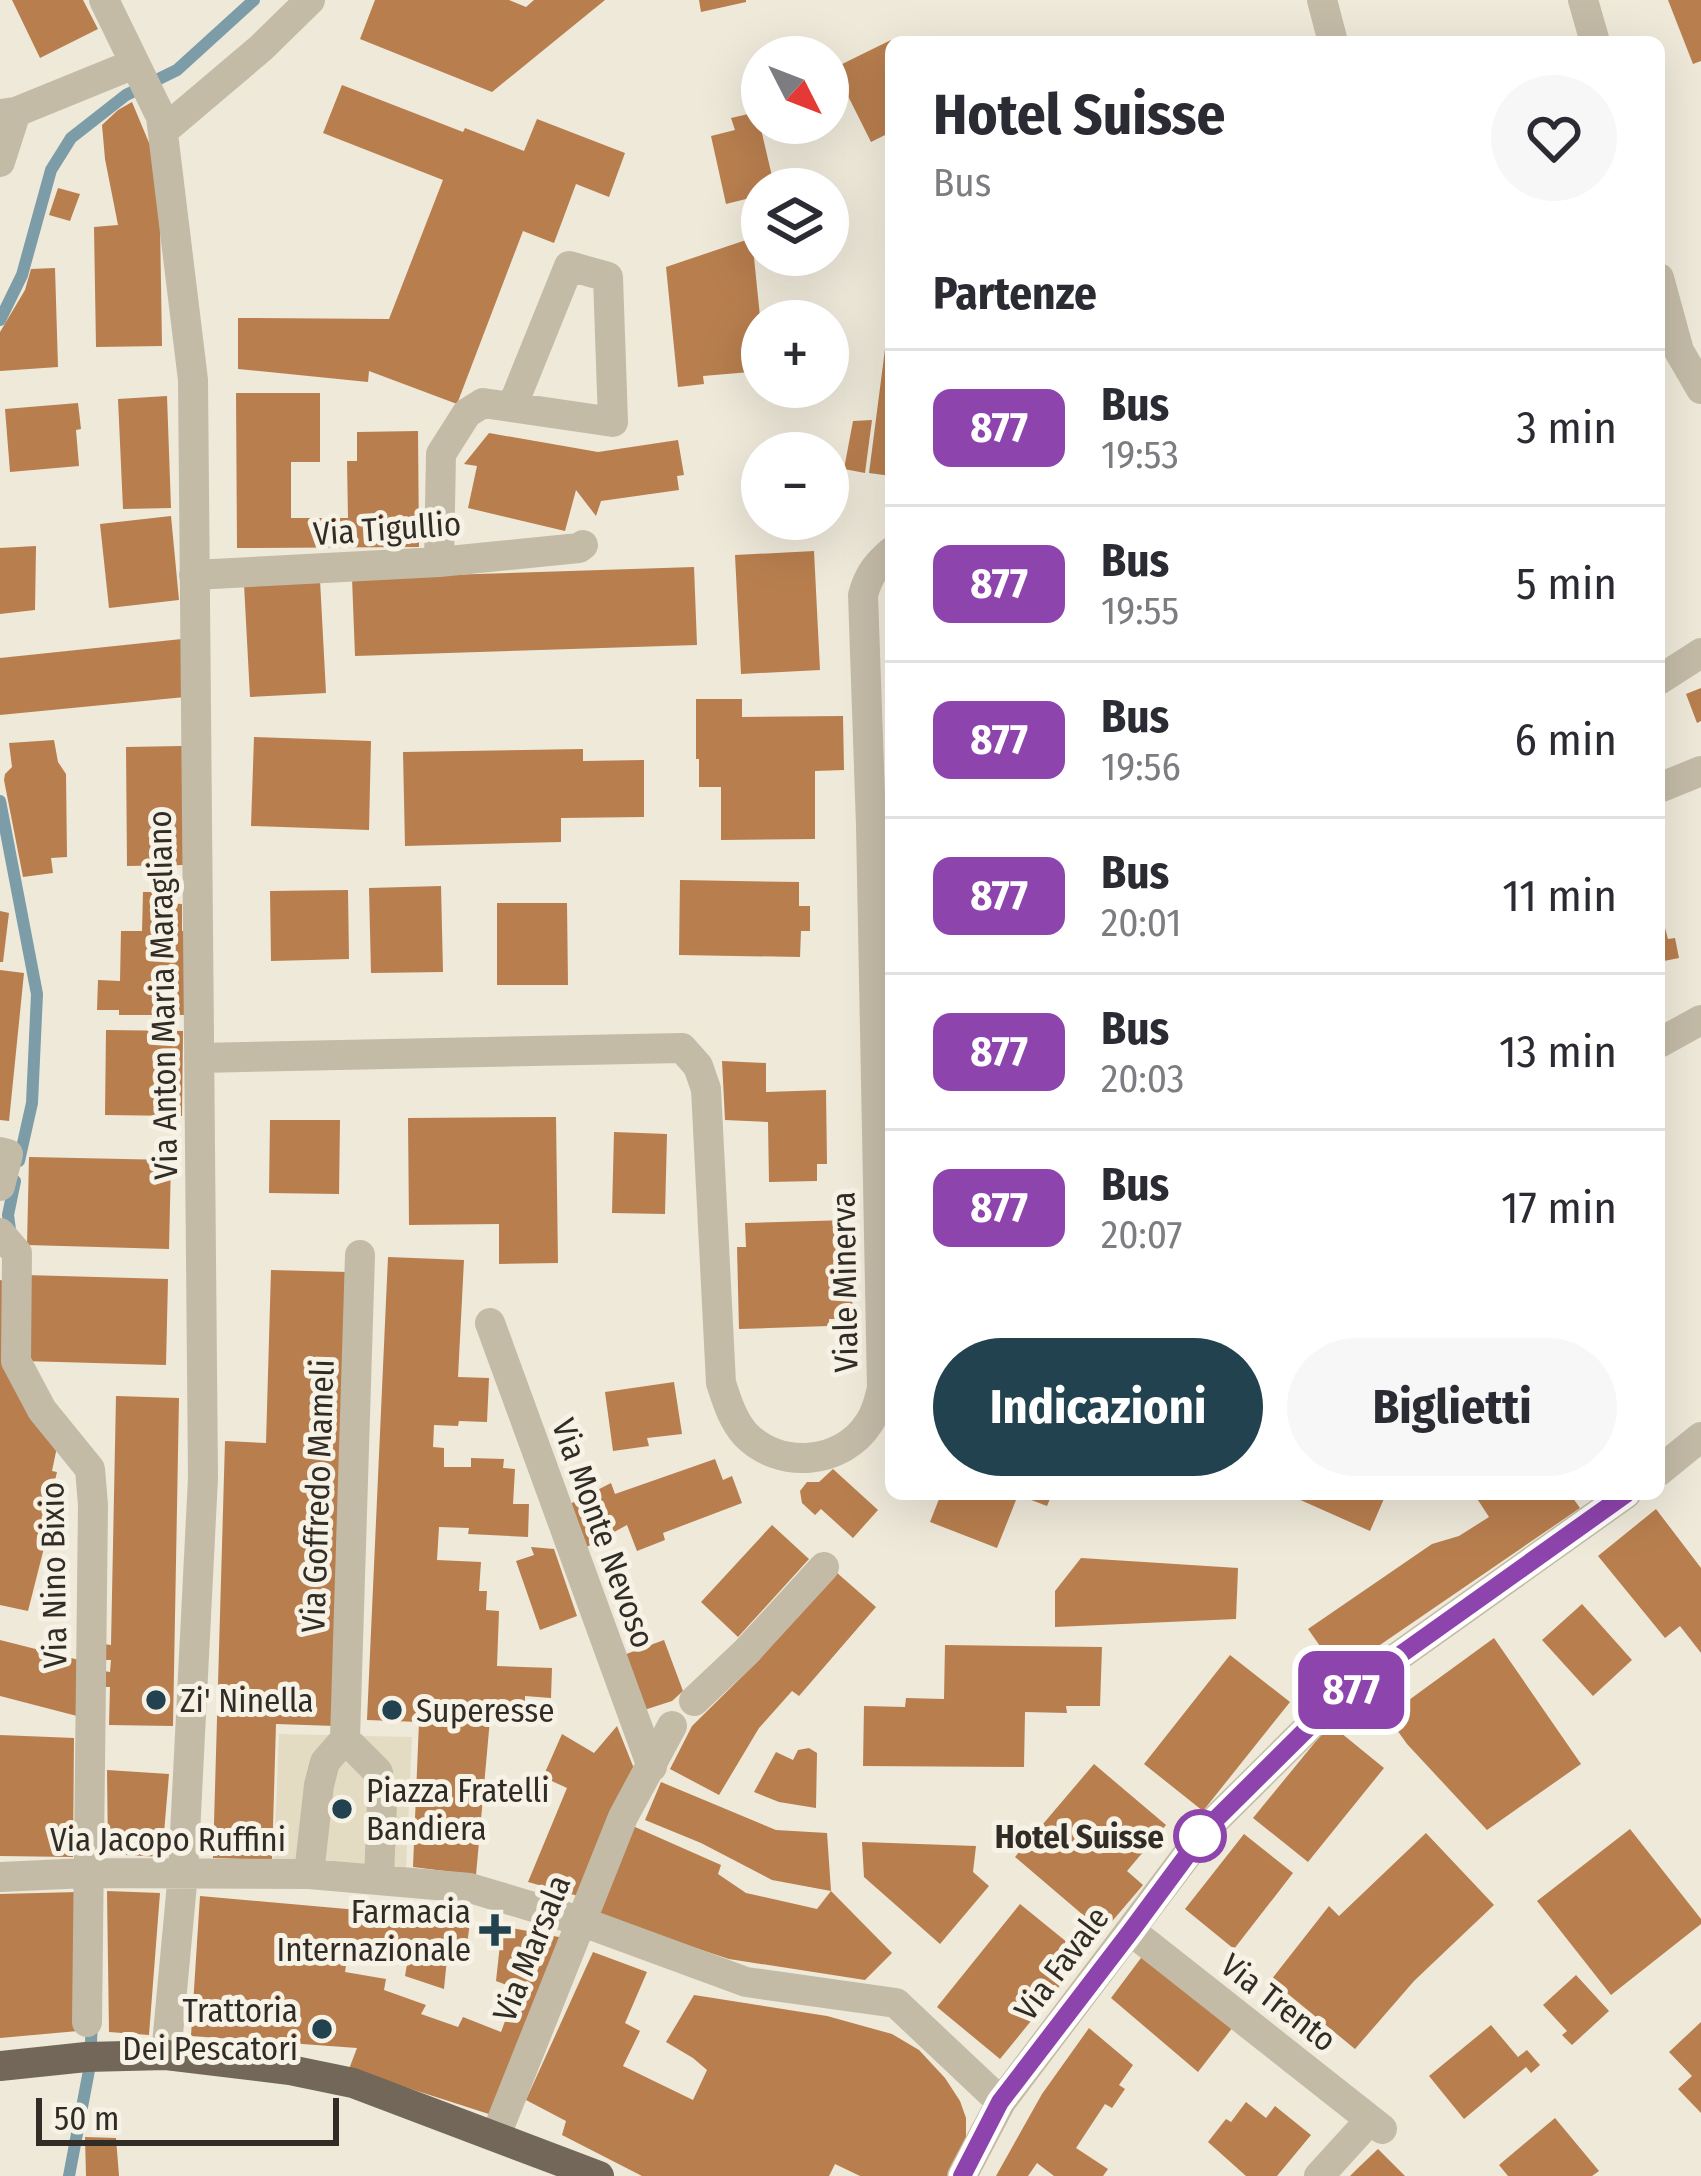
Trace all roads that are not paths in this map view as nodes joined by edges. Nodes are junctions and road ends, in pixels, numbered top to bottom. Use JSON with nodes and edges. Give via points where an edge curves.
{"nodes":[{"id":1,"x":104,"y":0,"type":"edge"},
{"id":2,"x":310,"y":0,"type":"edge"},
{"id":3,"x":1322,"y":0,"type":"edge"},
{"id":4,"x":1583,"y":0,"type":"edge"},
{"id":5,"x":1331,"y":36,"type":"edge"},
{"id":6,"x":1593,"y":36,"type":"edge"},
{"id":7,"x":134,"y":64,"type":"junction"},
{"id":8,"x":8,"y":113,"type":"edge"},
{"id":9,"x":162,"y":124,"type":"junction"},
{"id":10,"x":0,"y":162,"type":"edge"},
{"id":11,"x":1665,"y":300,"type":"edge"},
{"id":12,"x":1701,"y":389,"type":"edge"},
{"id":13,"x":512,"y":407,"type":"junction"},
{"id":14,"x":583,"y":545,"type":"dead end"},
{"id":15,"x":885,"y":557,"type":"edge"},
{"id":16,"x":439,"y":562,"type":"junction"},
{"id":17,"x":194,"y":575,"type":"junction"},
{"id":18,"x":1701,"y":653,"type":"edge"},
{"id":19,"x":1665,"y":676,"type":"edge"},
{"id":20,"x":1701,"y":771,"type":"edge"},
{"id":21,"x":1665,"y":786,"type":"edge"},
{"id":22,"x":1701,"y":1020,"type":"edge"},
{"id":23,"x":1665,"y":1039,"type":"edge"},
{"id":24,"x":199,"y":1058,"type":"junction"},
{"id":25,"x":0,"y":1152,"type":"edge"},
{"id":26,"x":0,"y":1186,"type":"edge"},
{"id":27,"x":0,"y":1234,"type":"edge"},
{"id":28,"x":360,"y":1255,"type":"dead end"},
{"id":29,"x":490,"y":1323,"type":"dead end"},
{"id":30,"x":1701,"y":1437,"type":"edge"},
{"id":31,"x":1665,"y":1466,"type":"edge"},
{"id":32,"x":1618,"y":1500,"type":"edge"},
{"id":33,"x":824,"y":1568,"type":"dead end"},
{"id":34,"x":694,"y":1701,"type":"dead end"},
{"id":35,"x":672,"y":1726,"type":"dead end"},
{"id":36,"x":345,"y":1739,"type":"junction"},
{"id":37,"x":652,"y":1767,"type":"junction"},
{"id":38,"x":88,"y":1873,"type":"junction"},
{"id":39,"x":183,"y":1873,"type":"junction"},
{"id":40,"x":309,"y":1874,"type":"junction"},
{"id":41,"x":0,"y":1877,"type":"edge"},
{"id":42,"x":379,"y":1878,"type":"junction"},
{"id":43,"x":580,"y":1921,"type":"junction"},
{"id":44,"x":1131,"y":1931,"type":"junction"},
{"id":45,"x":87,"y":2022,"type":"dead end"},
{"id":46,"x":166,"y":2055,"type":"junction"},
{"id":47,"x":0,"y":2066,"type":"edge"},
{"id":48,"x":1000,"y":2102,"type":"junction"},
{"id":49,"x":496,"y":2135,"type":"junction"},
{"id":50,"x":599,"y":2176,"type":"edge"},
{"id":51,"x":962,"y":2176,"type":"edge"},
{"id":52,"x":1319,"y":2176,"type":"edge"}],
"edges":[{"from":1,"to":7,"type":"street"},
{"from":2,"to":9,"type":"street"},
{"from":3,"to":5,"type":"street"},
{"from":4,"to":6,"type":"street"},
{"from":7,"to":8,"type":"street"},
{"from":7,"to":9,"type":"street"},
{"from":8,"to":10,"type":"street"},
{"from":9,"to":17,"type":"street","name":"Via Anton Maria Maragliano","via":[[193,380]]},
{"from":11,"to":12,"type":"street","via":[[1679,351]]},
{"from":13,"to":13,"type":"street","via":[[613,422],[608,278],[569,266]]},
{"from":13,"to":16,"type":"street","via":[[483,403],[467,413],[440,454]]},
{"from":14,"to":16,"type":"street","name":"Via Tigullio"},
{"from":15,"to":24,"type":"street","name":"Viale Minerva","via":[[862,595],[882,1388],[878,1408],[853,1441],[815,1458],[775,1454],[730,1413],[721,1383],[706,1090],[682,1048]]},
{"from":16,"to":17,"type":"street","name":"Via Tigullio"},
{"from":17,"to":24,"type":"street","name":"Via Anton Maria Maragliano"},
{"from":18,"to":19,"type":"street"},
{"from":20,"to":21,"type":"street"},
{"from":22,"to":23,"type":"street"},
{"from":24,"to":39,"type":"street","name":"Via Anton Maria Maragliano","via":[[202,1478]]},
{"from":25,"to":26,"type":"street","via":[[8,1154]]},
{"from":27,"to":38,"type":"street","name":"Via Nino Bixio","via":[[17,1253],[16,1361],[41,1410],[90,1469]]},
{"from":28,"to":36,"type":"street","name":"Via Goffredo Mameli"},
{"from":29,"to":37,"type":"street","name":"Via Monte Nevoso"},
{"from":30,"to":31,"type":"street"},
{"from":32,"to":44,"type":"street","name":"Via Favale","via":[[1334,1702],[1208,1827]]},
{"from":33,"to":34,"type":"street"},
{"from":35,"to":37,"type":"street","name":"Via Marsala"},
{"from":36,"to":40,"type":"street","via":[[325,1762]]},
{"from":36,"to":42,"type":"street","via":[[378,1772]]},
{"from":37,"to":43,"type":"street","name":"Via Marsala"},
{"from":38,"to":39,"type":"street","name":"Via Jacopo Ruffini"},
{"from":38,"to":41,"type":"street","name":"Via Jacopo Ruffini"},
{"from":38,"to":45,"type":"street","name":"Via Nino Bixio"},
{"from":39,"to":40,"type":"street","name":"Via Jacopo Ruffini"},
{"from":39,"to":46,"type":"street","name":"Via Anton Maria Maragliano"},
{"from":40,"to":42,"type":"street","name":"Via Jacopo Ruffini"},
{"from":42,"to":43,"type":"street","name":"Via Jacopo Ruffini","via":[[470,1888]]},
{"from":43,"to":48,"type":"street","name":"Via Jacopo Ruffini","via":[[746,1982],[896,2003]]},
{"from":43,"to":49,"type":"street","name":"Via Marsala"},
{"from":44,"to":48,"type":"street","name":"Via Favale"},
{"from":44,"to":52,"type":"street","name":"Via Trento","via":[[1376,2125]]},
{"from":46,"to":47,"type":"main road"},
{"from":46,"to":49,"type":"main road","via":[[352,2084]]},
{"from":48,"to":51,"type":"street","name":"Via Favale"},
{"from":49,"to":50,"type":"main road"}]}
